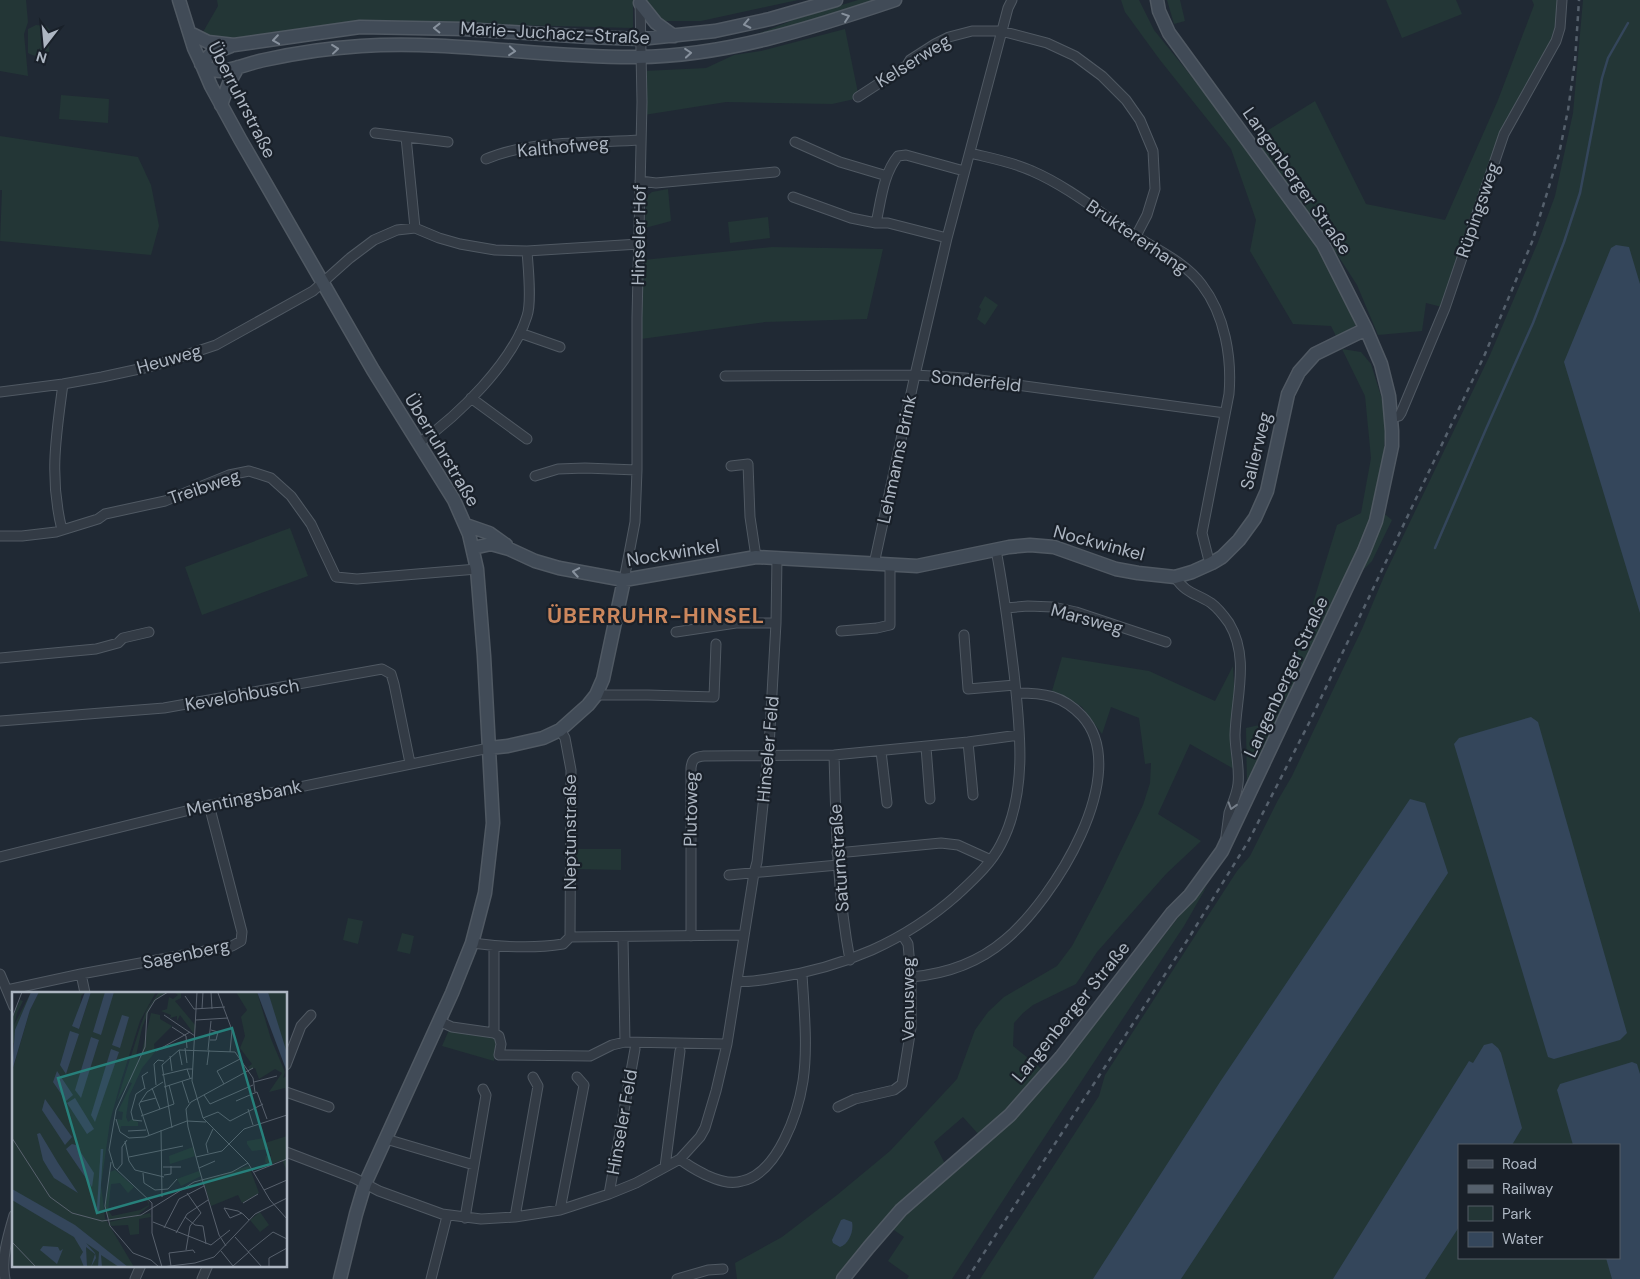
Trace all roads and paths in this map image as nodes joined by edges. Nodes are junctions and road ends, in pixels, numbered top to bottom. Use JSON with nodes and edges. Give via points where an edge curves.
{"nodes":[{"id":1,"x":179,"y":0,"type":"edge"},
{"id":2,"x":836,"y":0,"type":"edge"},
{"id":3,"x":895,"y":0,"type":"edge"},
{"id":4,"x":1012,"y":0,"type":"edge"},
{"id":5,"x":1151,"y":0,"type":"edge"},
{"id":6,"x":1562,"y":0,"type":"edge"},
{"id":7,"x":640,"y":2,"type":"edge"},
{"id":8,"x":1158,"y":6,"type":"edge"},
{"id":9,"x":1001,"y":31,"type":"junction"},
{"id":10,"x":190,"y":33,"type":"junction"},
{"id":11,"x":674,"y":36,"type":"junction"},
{"id":12,"x":640,"y":39,"type":"junction"},
{"id":13,"x":234,"y":45,"type":"junction"},
{"id":14,"x":640,"y":57,"type":"junction"},
{"id":15,"x":202,"y":65,"type":"junction"},
{"id":16,"x":238,"y":67,"type":"junction"},
{"id":17,"x":858,"y":97,"type":"dead end"},
{"id":18,"x":222,"y":104,"type":"junction"},
{"id":19,"x":375,"y":133,"type":"dead end"},
{"id":20,"x":406,"y":138,"type":"junction"},
{"id":21,"x":641,"y":140,"type":"junction"},
{"id":22,"x":448,"y":142,"type":"dead end"},
{"id":23,"x":795,"y":142,"type":"dead end"},
{"id":24,"x":970,"y":153,"type":"junction"},
{"id":25,"x":486,"y":159,"type":"dead end"},
{"id":26,"x":964,"y":171,"type":"junction"},
{"id":27,"x":775,"y":172,"type":"dead end"},
{"id":28,"x":887,"y":176,"type":"junction"},
{"id":29,"x":640,"y":181,"type":"junction"},
{"id":30,"x":793,"y":197,"type":"dead end"},
{"id":31,"x":876,"y":223,"type":"junction"},
{"id":32,"x":415,"y":228,"type":"junction"},
{"id":33,"x":1136,"y":236,"type":"junction"},
{"id":34,"x":947,"y":238,"type":"junction"},
{"id":35,"x":639,"y":244,"type":"junction"},
{"id":36,"x":527,"y":251,"type":"junction"},
{"id":37,"x":322,"y":282,"type":"junction"},
{"id":38,"x":1366,"y":329,"type":"junction"},
{"id":39,"x":520,"y":333,"type":"junction"},
{"id":40,"x":560,"y":347,"type":"dead end"},
{"id":41,"x":915,"y":375,"type":"junction"},
{"id":42,"x":725,"y":376,"type":"dead end"},
{"id":43,"x":63,"y":384,"type":"junction"},
{"id":44,"x":0,"y":392,"type":"edge"},
{"id":45,"x":471,"y":398,"type":"junction"},
{"id":46,"x":1225,"y":413,"type":"junction"},
{"id":47,"x":1392,"y":418,"type":"junction"},
{"id":48,"x":527,"y":439,"type":"dead end"},
{"id":49,"x":419,"y":443,"type":"junction"},
{"id":50,"x":731,"y":466,"type":"dead end"},
{"id":51,"x":637,"y":470,"type":"junction"},
{"id":52,"x":536,"y":476,"type":"dead end"},
{"id":53,"x":466,"y":525,"type":"junction"},
{"id":54,"x":62,"y":530,"type":"junction"},
{"id":55,"x":0,"y":536,"type":"edge"},
{"id":56,"x":473,"y":548,"type":"junction"},
{"id":57,"x":509,"y":549,"type":"junction"},
{"id":58,"x":996,"y":550,"type":"junction"},
{"id":59,"x":756,"y":557,"type":"junction"},
{"id":60,"x":777,"y":557,"type":"junction"},
{"id":61,"x":1212,"y":563,"type":"junction"},
{"id":62,"x":874,"y":564,"type":"junction"},
{"id":63,"x":890,"y":566,"type":"junction"},
{"id":64,"x":477,"y":569,"type":"junction"},
{"id":65,"x":1175,"y":577,"type":"junction"},
{"id":66,"x":624,"y":580,"type":"junction"},
{"id":67,"x":1006,"y":608,"type":"junction"},
{"id":68,"x":776,"y":623,"type":"junction"},
{"id":69,"x":841,"y":631,"type":"dead end"},
{"id":70,"x":149,"y":632,"type":"dead end"},
{"id":71,"x":676,"y":632,"type":"dead end"},
{"id":72,"x":964,"y":635,"type":"dead end"},
{"id":73,"x":1166,"y":642,"type":"dead end"},
{"id":74,"x":716,"y":644,"type":"dead end"},
{"id":75,"x":0,"y":658,"type":"edge"},
{"id":76,"x":1016,"y":689,"type":"junction"},
{"id":77,"x":596,"y":695,"type":"junction"},
{"id":78,"x":0,"y":721,"type":"edge"},
{"id":79,"x":560,"y":730,"type":"junction"},
{"id":80,"x":1019,"y":735,"type":"junction"},
{"id":81,"x":968,"y":742,"type":"junction"},
{"id":82,"x":926,"y":747,"type":"junction"},
{"id":83,"x":489,"y":748,"type":"junction"},
{"id":84,"x":882,"y":751,"type":"junction"},
{"id":85,"x":769,"y":755,"type":"junction"},
{"id":86,"x":834,"y":755,"type":"junction"},
{"id":87,"x":410,"y":763,"type":"junction"},
{"id":88,"x":973,"y":795,"type":"dead end"},
{"id":89,"x":930,"y":799,"type":"dead end"},
{"id":90,"x":887,"y":803,"type":"dead end"},
{"id":91,"x":208,"y":805,"type":"junction"},
{"id":92,"x":1222,"y":851,"type":"junction"},
{"id":93,"x":837,"y":853,"type":"junction"},
{"id":94,"x":0,"y":857,"type":"edge"},
{"id":95,"x":992,"y":860,"type":"junction"},
{"id":96,"x":838,"y":866,"type":"junction"},
{"id":97,"x":754,"y":874,"type":"junction"},
{"id":98,"x":730,"y":875,"type":"dead end"},
{"id":99,"x":744,"y":935,"type":"junction"},
{"id":100,"x":570,"y":936,"type":"junction"},
{"id":101,"x":691,"y":936,"type":"junction"},
{"id":102,"x":903,"y":936,"type":"junction"},
{"id":103,"x":623,"y":937,"type":"junction"},
{"id":104,"x":472,"y":943,"type":"junction"},
{"id":105,"x":494,"y":946,"type":"junction"},
{"id":106,"x":850,"y":960,"type":"junction"},
{"id":107,"x":0,"y":974,"type":"edge"},
{"id":108,"x":81,"y":974,"type":"junction"},
{"id":109,"x":802,"y":974,"type":"junction"},
{"id":110,"x":911,"y":976,"type":"junction"},
{"id":111,"x":737,"y":981,"type":"junction"},
{"id":112,"x":7,"y":990,"type":"junction"},
{"id":113,"x":86,"y":992,"type":"edge"},
{"id":114,"x":12,"y":1002,"type":"edge"},
{"id":115,"x":311,"y":1015,"type":"dead end"},
{"id":116,"x":439,"y":1021,"type":"junction"},
{"id":117,"x":494,"y":1033,"type":"junction"},
{"id":118,"x":625,"y":1042,"type":"junction"},
{"id":119,"x":726,"y":1044,"type":"junction"},
{"id":120,"x":635,"y":1049,"type":"dead end"},
{"id":121,"x":680,"y":1051,"type":"dead end"},
{"id":122,"x":289,"y":1052,"type":"edge"},
{"id":123,"x":533,"y":1077,"type":"dead end"},
{"id":124,"x":577,"y":1077,"type":"dead end"},
{"id":125,"x":484,"y":1089,"type":"dead end"},
{"id":126,"x":288,"y":1093,"type":"edge"},
{"id":127,"x":838,"y":1106,"type":"dead end"},
{"id":128,"x":329,"y":1107,"type":"dead end"},
{"id":129,"x":386,"y":1139,"type":"junction"},
{"id":130,"x":288,"y":1153,"type":"edge"},
{"id":131,"x":680,"y":1159,"type":"junction"},
{"id":132,"x":474,"y":1165,"type":"junction"},
{"id":133,"x":665,"y":1167,"type":"junction"},
{"id":134,"x":365,"y":1184,"type":"junction"},
{"id":135,"x":609,"y":1194,"type":"junction"},
{"id":136,"x":560,"y":1210,"type":"junction"},
{"id":137,"x":447,"y":1216,"type":"junction"},
{"id":138,"x":515,"y":1217,"type":"junction"},
{"id":139,"x":465,"y":1218,"type":"junction"},
{"id":140,"x":12,"y":1222,"type":"edge"},
{"id":141,"x":141,"y":1266,"type":"edge"},
{"id":142,"x":208,"y":1266,"type":"edge"},
{"id":143,"x":723,"y":1269,"type":"dead end"},
{"id":144,"x":5,"y":1279,"type":"edge"},
{"id":145,"x":135,"y":1279,"type":"edge"},
{"id":146,"x":202,"y":1279,"type":"edge"},
{"id":147,"x":340,"y":1279,"type":"edge"},
{"id":148,"x":431,"y":1279,"type":"edge"},
{"id":149,"x":677,"y":1279,"type":"edge"},
{"id":150,"x":843,"y":1279,"type":"edge"}],
"edges":[{"from":1,"to":10,"type":"main road","name":"Überruhrstraße"},
{"from":2,"to":11,"type":"main road","name":"Marie-Juchacz-Straße","one_way":true,"via":[[770,19]]},
{"from":14,"to":3,"type":"main road","name":"Marie-Juchacz-Straße","one_way":true,"via":[[718,50],[834,21]]},
{"from":4,"to":9,"type":"street","name":"Lehmanns Brink"},
{"from":5,"to":8,"type":"main road","name":"Langenberger Straße"},
{"from":6,"to":47,"type":"street","name":"Rüpingsweg","via":[[1556,41],[1504,134],[1445,308],[1401,412]]},
{"from":7,"to":11,"type":"main road","via":[[656,24]]},
{"from":7,"to":12,"type":"street","name":"Hinseler Hof"},
{"from":8,"to":38,"type":"main road","name":"Langenberger Straße","via":[[1169,33],[1323,244]]},
{"from":9,"to":17,"type":"street","name":"Kelserweg","via":[[966,32],[949,37]]},
{"from":9,"to":24,"type":"street","name":"Lehmanns Brink"},
{"from":9,"to":33,"type":"street","name":"Kelserweg","via":[[1047,43],[1074,56],[1108,82],[1140,120],[1153,152],[1154,189],[1147,215]]},
{"from":10,"to":13,"type":"main road","name":"Marie-Juchacz-Straße","via":[[208,42]]},
{"from":10,"to":15,"type":"main road","name":"Überruhrstraße"},
{"from":11,"to":12,"type":"main road","name":"Marie-Juchacz-Straße"},
{"from":12,"to":13,"type":"main road","name":"Marie-Juchacz-Straße","one_way":true,"via":[[360,27]]},
{"from":12,"to":14,"type":"street","name":"Hinseler Hof"},
{"from":13,"to":15,"type":"main road","name":"Marie-Juchacz-Straße","via":[[211,54]]},
{"from":16,"to":14,"type":"main road","name":"Marie-Juchacz-Straße","one_way":true,"via":[[312,51],[412,44]]},
{"from":14,"to":21,"type":"street","name":"Hinseler Hof"},
{"from":15,"to":16,"type":"main road","name":"Marie-Juchacz-Straße","via":[[218,71]]},
{"from":15,"to":18,"type":"main road","name":"Überruhrstraße"},
{"from":16,"to":18,"type":"main road","via":[[228,83]]},
{"from":18,"to":37,"type":"main road","name":"Überruhrstraße"},
{"from":19,"to":20,"type":"street"},
{"from":20,"to":22,"type":"street"},
{"from":20,"to":32,"type":"street"},
{"from":21,"to":25,"type":"street","name":"Kalthofweg","via":[[541,146]]},
{"from":21,"to":29,"type":"street","name":"Hinseler Hof"},
{"from":23,"to":28,"type":"street","via":[[840,162]]},
{"from":24,"to":26,"type":"street","name":"Lehmanns Brink"},
{"from":24,"to":33,"type":"street","name":"Bruktererhang","via":[[1048,178]]},
{"from":26,"to":28,"type":"street","via":[[906,155],[898,156]]},
{"from":26,"to":34,"type":"street","name":"Lehmanns Brink"},
{"from":27,"to":29,"type":"street","via":[[656,183]]},
{"from":28,"to":31,"type":"street"},
{"from":29,"to":35,"type":"street","name":"Hinseler Hof"},
{"from":30,"to":31,"type":"street","via":[[851,218]]},
{"from":31,"to":34,"type":"street"},
{"from":32,"to":36,"type":"street","via":[[460,244]]},
{"from":32,"to":37,"type":"street","name":"Heuweg","via":[[397,230],[374,240]]},
{"from":33,"to":46,"type":"street","name":"Bruktererhang","via":[[1172,258],[1202,284],[1220,318],[1228,350],[1230,377]]},
{"from":34,"to":41,"type":"street","name":"Lehmanns Brink"},
{"from":35,"to":36,"type":"street"},
{"from":35,"to":51,"type":"street","name":"Hinseler Hof"},
{"from":36,"to":39,"type":"street","via":[[528,314]]},
{"from":37,"to":43,"type":"street","name":"Heuweg","via":[[313,291],[216,345],[153,366]]},
{"from":37,"to":49,"type":"main road","name":"Überruhrstraße"},
{"from":38,"to":47,"type":"main road","name":"Langenberger Straße","via":[[1381,364]]},
{"from":38,"to":61,"type":"main road","name":"Salierweg","via":[[1315,354],[1299,372],[1288,394],[1267,491],[1255,518],[1239,540]]},
{"from":39,"to":40,"type":"street"},
{"from":39,"to":45,"type":"street","via":[[494,372]]},
{"from":41,"to":42,"type":"street","name":"Sonderfeld"},
{"from":41,"to":46,"type":"street","name":"Sonderfeld","via":[[965,378]]},
{"from":41,"to":62,"type":"street","name":"Lehmanns Brink"},
{"from":43,"to":44,"type":"street","name":"Heuweg"},
{"from":43,"to":54,"type":"street","via":[[54,457]]},
{"from":45,"to":48,"type":"street"},
{"from":45,"to":49,"type":"street"},
{"from":46,"to":61,"type":"street","name":"Bruktererhang","via":[[1202,533]]},
{"from":47,"to":92,"type":"main road","name":"Langenberger Straße","via":[[1390,454],[1372,535]]},
{"from":49,"to":53,"type":"main road","name":"Überruhrstraße"},
{"from":50,"to":59,"type":"street","via":[[748,464],[750,517]]},
{"from":51,"to":52,"type":"street","via":[[558,469]]},
{"from":51,"to":66,"type":"street","name":"Hinseler Hof","via":[[635,522]]},
{"from":53,"to":56,"type":"main road","name":"Überruhrstraße"},
{"from":53,"to":57,"type":"main road","name":"Nockwinkel","via":[[489,534]]},
{"from":54,"to":55,"type":"street","name":"Treibweg","via":[[43,535]]},
{"from":54,"to":64,"type":"street","name":"Treibweg","via":[[105,514],[165,501],[229,475],[249,471],[271,478],[291,496],[311,524],[336,577],[357,579]]},
{"from":56,"to":57,"type":"main road","name":"Nockwinkel","via":[[491,544]]},
{"from":56,"to":64,"type":"main road","name":"Überruhrstraße"},
{"from":66,"to":57,"type":"main road","name":"Nockwinkel","one_way":true,"via":[[559,568],[525,558]]},
{"from":58,"to":63,"type":"main road","name":"Nockwinkel","via":[[917,566]]},
{"from":58,"to":65,"type":"main road","name":"Nockwinkel","via":[[1021,545],[1054,547],[1116,568]]},
{"from":58,"to":67,"type":"street"},
{"from":59,"to":60,"type":"main road","name":"Nockwinkel"},
{"from":59,"to":66,"type":"main road","name":"Nockwinkel"},
{"from":60,"to":62,"type":"main road","name":"Nockwinkel"},
{"from":60,"to":68,"type":"street","name":"Hinseler Feld"},
{"from":61,"to":65,"type":"main road","name":"Salierweg"},
{"from":62,"to":63,"type":"main road","name":"Nockwinkel"},
{"from":63,"to":69,"type":"street","via":[[890,625]]},
{"from":64,"to":83,"type":"main road","name":"Überruhrstraße"},
{"from":65,"to":92,"type":"street","one_way":true,"via":[[1188,592],[1216,607],[1226,619],[1239,648],[1241,668],[1235,724],[1238,786]]},
{"from":66,"to":77,"type":"main road","via":[[608,663]]},
{"from":67,"to":73,"type":"street","name":"Marsweg","via":[[1053,607]]},
{"from":67,"to":76,"type":"street"},
{"from":68,"to":71,"type":"street","via":[[736,623]]},
{"from":68,"to":85,"type":"street","name":"Hinseler Feld"},
{"from":70,"to":75,"type":"street","via":[[96,649]]},
{"from":72,"to":76,"type":"street","via":[[968,689]]},
{"from":74,"to":77,"type":"street","via":[[714,698]]},
{"from":76,"to":80,"type":"street"},
{"from":76,"to":110,"type":"street","via":[[1057,697],[1074,707],[1090,725],[1098,745],[1099,768],[1091,808],[1081,835],[1058,876],[1005,941],[958,968],[932,975]]},
{"from":77,"to":79,"type":"main road"},
{"from":78,"to":87,"type":"street","name":"Kevelohbusch","via":[[164,708],[382,669],[391,674],[394,684]]},
{"from":79,"to":83,"type":"main road","via":[[530,742]]},
{"from":79,"to":100,"type":"street","name":"Neptunstraße","via":[[565,738],[571,770]]},
{"from":80,"to":81,"type":"street"},
{"from":80,"to":95,"type":"street","via":[[1015,807]]},
{"from":81,"to":82,"type":"street"},
{"from":81,"to":88,"type":"street"},
{"from":82,"to":84,"type":"street"},
{"from":82,"to":89,"type":"street"},
{"from":83,"to":87,"type":"street","name":"Mentingsbank"},
{"from":83,"to":104,"type":"main road","name":"Überruhrstraße","via":[[492,830],[484,893]]},
{"from":84,"to":86,"type":"street"},
{"from":84,"to":90,"type":"street"},
{"from":85,"to":86,"type":"street"},
{"from":85,"to":97,"type":"street","name":"Hinseler Feld"},
{"from":85,"to":101,"type":"street","name":"Plutoweg","via":[[693,759]]},
{"from":86,"to":93,"type":"street","name":"Saturnstraße"},
{"from":87,"to":91,"type":"street","name":"Mentingsbank"},
{"from":91,"to":94,"type":"street","name":"Mentingsbank"},
{"from":91,"to":108,"type":"street","name":"Sagenberg","via":[[242,932],[240,941],[232,946]]},
{"from":92,"to":150,"type":"main road","name":"Langenberger Straße","via":[[1061,1057],[1010,1115],[901,1210]]},
{"from":93,"to":95,"type":"street","via":[[941,843],[958,845]]},
{"from":93,"to":96,"type":"street","name":"Saturnstraße"},
{"from":95,"to":102,"type":"street","via":[[940,911]]},
{"from":96,"to":97,"type":"street"},
{"from":96,"to":106,"type":"street","name":"Saturnstraße"},
{"from":97,"to":98,"type":"street"},
{"from":97,"to":99,"type":"street","name":"Hinseler Feld"},
{"from":99,"to":101,"type":"street"},
{"from":99,"to":111,"type":"street","name":"Hinseler Feld"},
{"from":100,"to":103,"type":"street"},
{"from":100,"to":105,"type":"street","via":[[563,944],[543,947]]},
{"from":101,"to":103,"type":"street"},
{"from":102,"to":106,"type":"street"},
{"from":102,"to":110,"type":"street","name":"Venusweg","via":[[908,944]]},
{"from":103,"to":118,"type":"street"},
{"from":104,"to":105,"type":"street"},
{"from":104,"to":116,"type":"main road","name":"Überruhrstraße"},
{"from":105,"to":117,"type":"street"},
{"from":106,"to":109,"type":"street"},
{"from":107,"to":112,"type":"street"},
{"from":108,"to":112,"type":"street","name":"Sagenberg"},
{"from":108,"to":113,"type":"street"},
{"from":109,"to":111,"type":"street"},
{"from":109,"to":131,"type":"street","via":[[803,1081],[789,1127],[773,1158],[757,1175],[741,1182],[711,1177]]},
{"from":110,"to":127,"type":"street","name":"Venusweg","via":[[911,1028],[902,1084],[894,1090]]},
{"from":111,"to":119,"type":"street","name":"Hinseler Feld"},
{"from":112,"to":114,"type":"street"},
{"from":115,"to":122,"type":"street","via":[[301,1026]]},
{"from":116,"to":117,"type":"street","via":[[452,1027]]},
{"from":116,"to":129,"type":"main road","name":"Überruhrstraße"},
{"from":117,"to":118,"type":"street","name":"Hinseler Feld","via":[[500,1036],[502,1044],[499,1055],[590,1056]]},
{"from":118,"to":119,"type":"street","name":"Hinseler Feld"},
{"from":119,"to":131,"type":"street","name":"Hinseler Feld","via":[[705,1128]]},
{"from":120,"to":135,"type":"street","name":"Hinseler Feld"},
{"from":121,"to":133,"type":"street"},
{"from":123,"to":138,"type":"street","via":[[538,1086]]},
{"from":124,"to":136,"type":"street","via":[[584,1085]]},
{"from":125,"to":132,"type":"street","via":[[486,1096]]},
{"from":126,"to":128,"type":"street"},
{"from":129,"to":132,"type":"street"},
{"from":129,"to":134,"type":"main road","name":"Überruhrstraße"},
{"from":130,"to":134,"type":"street","name":"Hinseler Feld"},
{"from":131,"to":133,"type":"street","name":"Hinseler Feld"},
{"from":132,"to":139,"type":"street"},
{"from":133,"to":135,"type":"street","name":"Hinseler Feld"},
{"from":134,"to":137,"type":"street","name":"Hinseler Feld"},
{"from":134,"to":147,"type":"main road","name":"Überruhrstraße"},
{"from":135,"to":136,"type":"street","name":"Hinseler Feld"},
{"from":136,"to":138,"type":"street","name":"Hinseler Feld"},
{"from":137,"to":139,"type":"street","name":"Hinseler Feld"},
{"from":137,"to":148,"type":"street"},
{"from":138,"to":139,"type":"street","name":"Hinseler Feld"},
{"from":140,"to":144,"type":"street","via":[[5,1247]]},
{"from":141,"to":145,"type":"street"},
{"from":142,"to":146,"type":"street"},
{"from":143,"to":149,"type":"street"}]}
